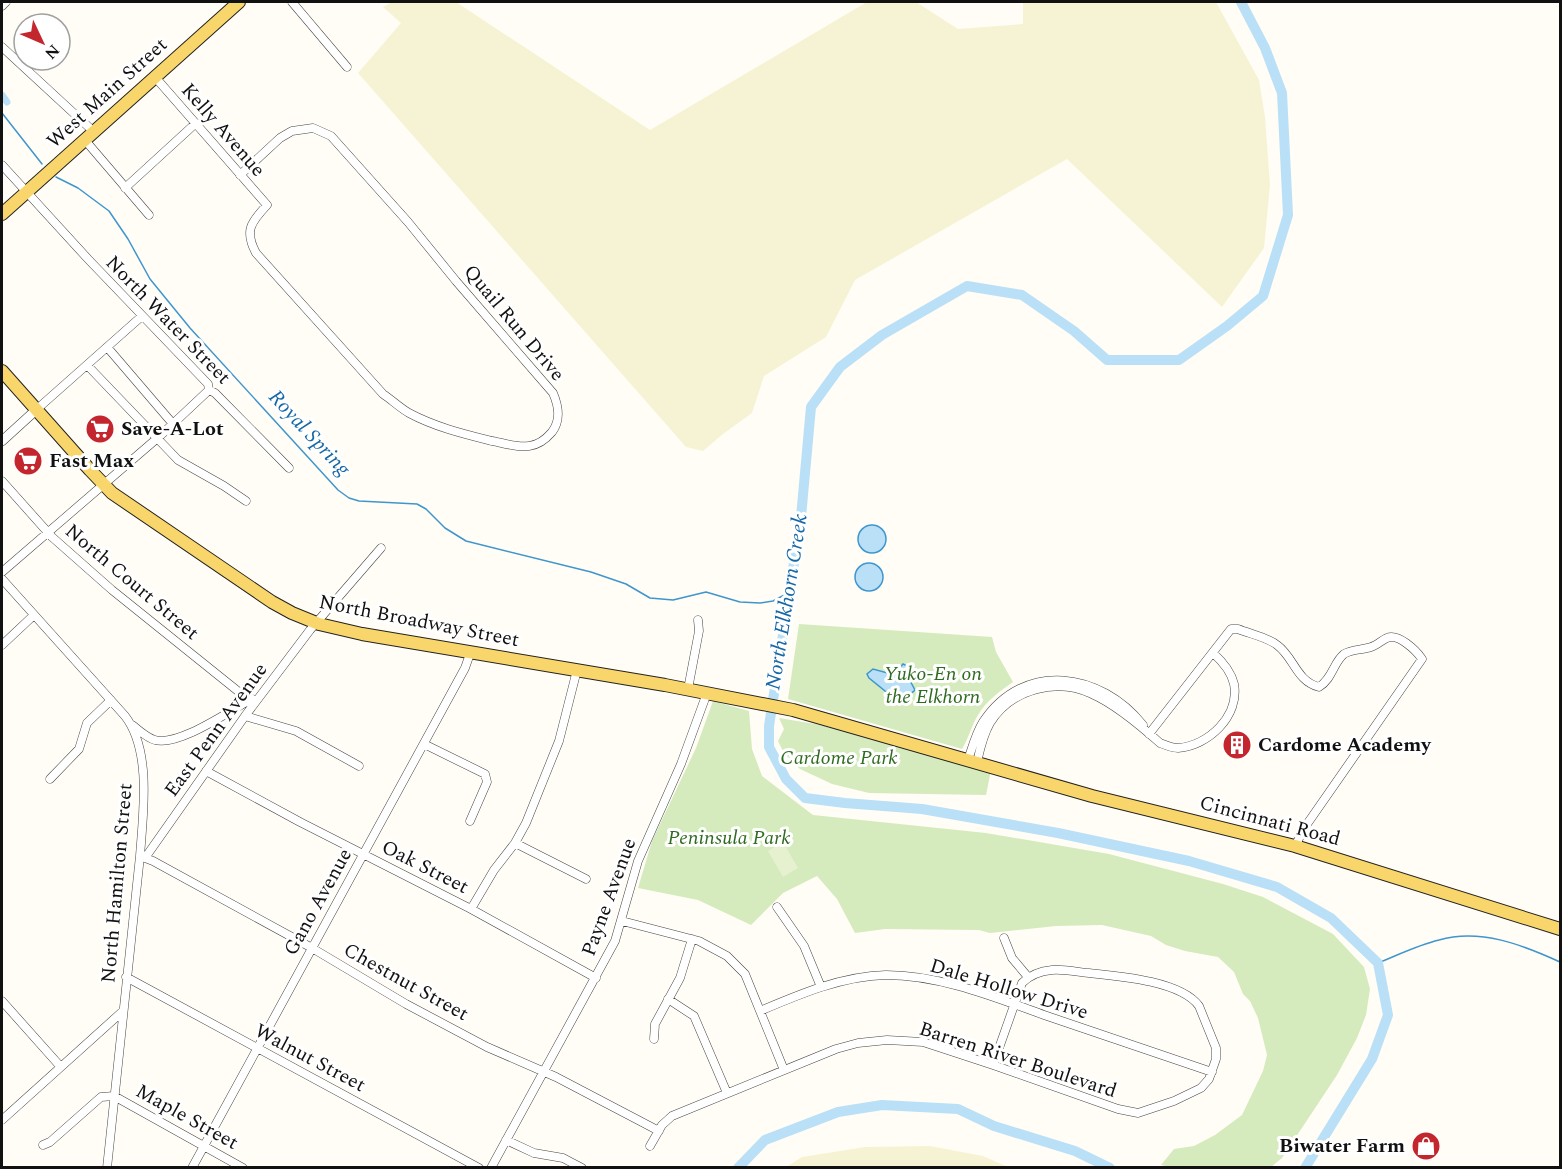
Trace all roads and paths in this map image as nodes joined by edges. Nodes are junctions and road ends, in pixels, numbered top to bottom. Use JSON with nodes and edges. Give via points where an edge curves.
{"nodes":[{"id":1,"x":6,"y":2,"type":"edge"},
{"id":2,"x":292,"y":2,"type":"edge"},
{"id":3,"x":234,"y":3,"type":"edge"},
{"id":4,"x":2,"y":6,"type":"edge"},
{"id":5,"x":2,"y":47,"type":"edge"},
{"id":6,"x":347,"y":67,"type":"dead end"},
{"id":7,"x":155,"y":77,"type":"junction"},
{"id":8,"x":196,"y":123,"type":"junction"},
{"id":9,"x":89,"y":136,"type":"junction"},
{"id":10,"x":2,"y":165,"type":"edge"},
{"id":11,"x":240,"y":175,"type":"junction"},
{"id":12,"x":125,"y":188,"type":"junction"},
{"id":13,"x":26,"y":192,"type":"junction"},
{"id":14,"x":267,"y":205,"type":"joint"},
{"id":15,"x":2,"y":214,"type":"edge"},
{"id":16,"x":149,"y":215,"type":"dead end"},
{"id":17,"x":142,"y":316,"type":"junction"},
{"id":18,"x":106,"y":347,"type":"junction"},
{"id":19,"x":87,"y":365,"type":"junction"},
{"id":20,"x":2,"y":371,"type":"edge"},
{"id":21,"x":209,"y":390,"type":"junction"},
{"id":22,"x":36,"y":410,"type":"junction"},
{"id":23,"x":173,"y":424,"type":"junction"},
{"id":24,"x":156,"y":439,"type":"junction"},
{"id":25,"x":2,"y":441,"type":"edge"},
{"id":26,"x":289,"y":468,"type":"dead end"},
{"id":27,"x":2,"y":481,"type":"edge"},
{"id":28,"x":103,"y":485,"type":"junction"},
{"id":29,"x":246,"y":501,"type":"dead end"},
{"id":30,"x":48,"y":532,"type":"junction"},
{"id":31,"x":381,"y":548,"type":"dead end"},
{"id":32,"x":2,"y":572,"type":"edge"},
{"id":33,"x":2,"y":579,"type":"edge"},
{"id":34,"x":34,"y":615,"type":"junction"},
{"id":35,"x":698,"y":620,"type":"dead end"},
{"id":36,"x":317,"y":623,"type":"junction"},
{"id":37,"x":2,"y":645,"type":"edge"},
{"id":38,"x":471,"y":651,"type":"junction"},
{"id":39,"x":1213,"y":653,"type":"junction"},
{"id":40,"x":578,"y":670,"type":"junction"},
{"id":41,"x":688,"y":689,"type":"junction"},
{"id":42,"x":707,"y":693,"type":"junction"},
{"id":43,"x":261,"y":696,"type":"junction"},
{"id":44,"x":111,"y":700,"type":"junction"},
{"id":45,"x":249,"y":700,"type":"junction"},
{"id":46,"x":793,"y":710,"type":"joint"},
{"id":47,"x":245,"y":716,"type":"junction"},
{"id":48,"x":131,"y":724,"type":"junction"},
{"id":49,"x":1149,"y":734,"type":"junction"},
{"id":50,"x":157,"y":741,"type":"junction"},
{"id":51,"x":424,"y":744,"type":"junction"},
{"id":52,"x":139,"y":747,"type":"junction"},
{"id":53,"x":972,"y":761,"type":"junction"},
{"id":54,"x":359,"y":766,"type":"dead end"},
{"id":55,"x":206,"y":771,"type":"junction"},
{"id":56,"x":50,"y":779,"type":"dead end"},
{"id":57,"x":470,"y":821,"type":"dead end"},
{"id":58,"x":515,"y":843,"type":"junction"},
{"id":59,"x":1295,"y":846,"type":"junction"},
{"id":60,"x":363,"y":854,"type":"junction"},
{"id":61,"x":143,"y":857,"type":"junction"},
{"id":62,"x":586,"y":879,"type":"dead end"},
{"id":63,"x":777,"y":907,"type":"dead end"},
{"id":64,"x":471,"y":909,"type":"junction"},
{"id":65,"x":622,"y":921,"type":"junction"},
{"id":66,"x":1560,"y":929,"type":"edge"},
{"id":67,"x":1004,"y":938,"type":"dead end"},
{"id":68,"x":692,"y":939,"type":"junction"},
{"id":69,"x":312,"y":948,"type":"junction"},
{"id":70,"x":126,"y":977,"type":"junction"},
{"id":71,"x":1028,"y":977,"type":"junction"},
{"id":72,"x":596,"y":978,"type":"junction"},
{"id":73,"x":821,"y":987,"type":"junction"},
{"id":74,"x":668,"y":999,"type":"junction"},
{"id":75,"x":2,"y":1001,"type":"edge"},
{"id":76,"x":1015,"y":1004,"type":"junction"},
{"id":77,"x":123,"y":1011,"type":"junction"},
{"id":78,"x":760,"y":1011,"type":"junction"},
{"id":79,"x":654,"y":1040,"type":"dead end"},
{"id":80,"x":257,"y":1048,"type":"junction"},
{"id":81,"x":993,"y":1065,"type":"junction"},
{"id":82,"x":60,"y":1066,"type":"junction"},
{"id":83,"x":784,"y":1070,"type":"junction"},
{"id":84,"x":543,"y":1072,"type":"junction"},
{"id":85,"x":1212,"y":1072,"type":"junction"},
{"id":86,"x":727,"y":1093,"type":"junction"},
{"id":87,"x":114,"y":1096,"type":"junction"},
{"id":88,"x":2,"y":1119,"type":"edge"},
{"id":89,"x":659,"y":1131,"type":"junction"},
{"id":90,"x":506,"y":1140,"type":"junction"},
{"id":91,"x":43,"y":1145,"type":"dead end"},
{"id":92,"x":204,"y":1145,"type":"junction"},
{"id":93,"x":650,"y":1146,"type":"dead end"},
{"id":94,"x":107,"y":1167,"type":"edge"},
{"id":95,"x":192,"y":1167,"type":"edge"},
{"id":96,"x":243,"y":1167,"type":"edge"},
{"id":97,"x":479,"y":1167,"type":"edge"},
{"id":98,"x":491,"y":1167,"type":"edge"},
{"id":99,"x":582,"y":1167,"type":"edge"}],
"edges":[{"from":1,"to":4,"type":"street"},
{"from":2,"to":6,"type":"street"},
{"from":3,"to":7,"type":"main road","name":"West Main Street"},
{"from":5,"to":9,"type":"street"},
{"from":7,"to":8,"type":"street","name":"Kelly Avenue"},
{"from":7,"to":9,"type":"main road","name":"West Main Street"},
{"from":8,"to":11,"type":"street","name":"Kelly Avenue"},
{"from":8,"to":12,"type":"street"},
{"from":9,"to":12,"type":"street"},
{"from":9,"to":13,"type":"main road","name":"West Main Street"},
{"from":10,"to":13,"type":"street","name":"North Water Street"},
{"from":11,"to":14,"type":"street","name":"Kelly Avenue"},
{"from":11,"to":14,"type":"street","name":"Quail Run Drive","via":[[292,131],[313,128],[332,136],[553,393],[559,412],[555,428],[545,440],[528,447],[467,435],[408,412],[383,394],[256,253],[249,231]]},
{"from":12,"to":16,"type":"street"},
{"from":13,"to":15,"type":"main road","name":"West Main Street"},
{"from":13,"to":17,"type":"street","name":"North Water Street"},
{"from":17,"to":18,"type":"street"},
{"from":17,"to":21,"type":"street","name":"North Water Street","via":[[208,384]]},
{"from":18,"to":19,"type":"street"},
{"from":18,"to":23,"type":"street"},
{"from":19,"to":22,"type":"street"},
{"from":19,"to":24,"type":"street"},
{"from":20,"to":22,"type":"main road","name":"North Broadway Street"},
{"from":21,"to":23,"type":"street"},
{"from":21,"to":26,"type":"street","name":"North Water Street"},
{"from":22,"to":25,"type":"street"},
{"from":22,"to":28,"type":"main road","name":"North Broadway Street"},
{"from":23,"to":24,"type":"street"},
{"from":24,"to":28,"type":"street"},
{"from":24,"to":29,"type":"street","via":[[178,460]]},
{"from":27,"to":30,"type":"street","name":"North Court Street"},
{"from":28,"to":30,"type":"street"},
{"from":28,"to":36,"type":"main road","name":"North Broadway Street","via":[[272,602]]},
{"from":30,"to":32,"type":"street"},
{"from":30,"to":45,"type":"street","name":"North Court Street","via":[[112,590]]},
{"from":31,"to":36,"type":"street","name":"East Penn Avenue"},
{"from":33,"to":34,"type":"street","name":"North Hamilton Street"},
{"from":34,"to":37,"type":"street"},
{"from":34,"to":44,"type":"street","name":"North Hamilton Street"},
{"from":35,"to":41,"type":"street"},
{"from":36,"to":38,"type":"main road","name":"North Broadway Street"},
{"from":36,"to":43,"type":"street","name":"East Penn Avenue"},
{"from":38,"to":40,"type":"main road","name":"North Broadway Street"},
{"from":38,"to":51,"type":"street","name":"Gano Avenue"},
{"from":39,"to":49,"type":"street"},
{"from":39,"to":49,"type":"street","via":[[1226,665],[1234,684],[1233,702],[1225,721],[1213,734],[1176,748]]},
{"from":39,"to":59,"type":"street","via":[[1232,629],[1238,629],[1276,643],[1298,674],[1319,687],[1346,653],[1370,648],[1389,637],[1395,637],[1422,658]]},
{"from":40,"to":41,"type":"main road","name":"North Broadway Street"},
{"from":40,"to":58,"type":"street","via":[[559,741]]},
{"from":41,"to":42,"type":"main road","name":"North Broadway Street"},
{"from":42,"to":46,"type":"main road","name":"North Broadway Street"},
{"from":42,"to":65,"type":"street","name":"Payne Avenue","via":[[645,844]]},
{"from":43,"to":45,"type":"street"},
{"from":43,"to":47,"type":"street","name":"East Penn Avenue"},
{"from":44,"to":48,"type":"street","name":"North Hamilton Street"},
{"from":44,"to":56,"type":"street","via":[[87,723],[79,749]]},
{"from":45,"to":50,"type":"street","via":[[195,731]]},
{"from":46,"to":53,"type":"main road","name":"Cincinnati Road"},
{"from":47,"to":54,"type":"street","via":[[296,731]]},
{"from":47,"to":55,"type":"street","name":"East Penn Avenue"},
{"from":48,"to":50,"type":"street"},
{"from":48,"to":52,"type":"street","name":"North Hamilton Street"},
{"from":49,"to":53,"type":"street","via":[[1134,715],[1091,685],[1040,681],[1020,688],[996,707],[983,723]]},
{"from":50,"to":52,"type":"street"},
{"from":51,"to":57,"type":"street","via":[[485,774],[487,782]]},
{"from":51,"to":60,"type":"street","name":"Gano Avenue"},
{"from":52,"to":61,"type":"street","name":"North Hamilton Street"},
{"from":53,"to":59,"type":"main road","name":"Cincinnati Road","via":[[1092,796]]},
{"from":55,"to":60,"type":"street","name":"Oak Street"},
{"from":55,"to":61,"type":"street","name":"East Penn Avenue"},
{"from":58,"to":62,"type":"street"},
{"from":58,"to":64,"type":"street"},
{"from":59,"to":66,"type":"main road","name":"Cincinnati Road"},
{"from":60,"to":64,"type":"street","name":"Oak Street"},
{"from":60,"to":69,"type":"street","name":"Gano Avenue"},
{"from":61,"to":69,"type":"street","name":"Chestnut Street"},
{"from":61,"to":70,"type":"street","name":"North Hamilton Street"},
{"from":63,"to":73,"type":"street","via":[[804,946]]},
{"from":64,"to":72,"type":"street","name":"Oak Street"},
{"from":65,"to":68,"type":"street"},
{"from":65,"to":72,"type":"street","name":"Payne Avenue"},
{"from":67,"to":71,"type":"street","via":[[1012,958]]},
{"from":68,"to":74,"type":"street"},
{"from":68,"to":78,"type":"street","via":[[713,947],[737,966],[745,975]]},
{"from":69,"to":80,"type":"street","name":"Gano Avenue"},
{"from":69,"to":84,"type":"street","name":"Chestnut Street","via":[[487,1047]]},
{"from":70,"to":77,"type":"street","name":"North Hamilton Street"},
{"from":70,"to":80,"type":"street","name":"Walnut Street"},
{"from":71,"to":76,"type":"street"},
{"from":71,"to":85,"type":"street","via":[[1055,969],[1140,978],[1184,993],[1199,1006],[1216,1048]]},
{"from":72,"to":84,"type":"street","name":"Payne Avenue"},
{"from":73,"to":76,"type":"street","name":"Dale Hollow Drive","via":[[887,975],[934,980]]},
{"from":73,"to":78,"type":"street","name":"Dale Hollow Drive"},
{"from":74,"to":79,"type":"street","via":[[655,1024]]},
{"from":74,"to":86,"type":"street","via":[[694,1016]]},
{"from":75,"to":82,"type":"street"},
{"from":76,"to":81,"type":"street"},
{"from":76,"to":85,"type":"street","name":"Dale Hollow Drive"},
{"from":77,"to":82,"type":"street"},
{"from":77,"to":87,"type":"street","name":"North Hamilton Street"},
{"from":78,"to":83,"type":"street"},
{"from":80,"to":92,"type":"street","name":"Gano Avenue"},
{"from":80,"to":97,"type":"street","name":"Walnut Street"},
{"from":81,"to":83,"type":"street","name":"Barren River Boulevard","via":[[923,1042],[887,1040],[836,1049]]},
{"from":81,"to":85,"type":"street","name":"Barren River Boulevard","via":[[1138,1113],[1201,1088]]},
{"from":82,"to":88,"type":"street"},
{"from":83,"to":86,"type":"street","name":"Barren River Boulevard"},
{"from":84,"to":89,"type":"street","name":"Chestnut Street"},
{"from":84,"to":90,"type":"street","name":"Payne Avenue"},
{"from":86,"to":89,"type":"street","name":"Barren River Boulevard","via":[[672,1116]]},
{"from":87,"to":91,"type":"street","via":[[101,1097]]},
{"from":87,"to":92,"type":"street","name":"Maple Street"},
{"from":87,"to":94,"type":"street","name":"North Hamilton Street"},
{"from":89,"to":93,"type":"street","name":"Barren River Boulevard"},
{"from":90,"to":98,"type":"street","name":"Payne Avenue"},
{"from":90,"to":99,"type":"street"},
{"from":92,"to":95,"type":"street","name":"Gano Avenue"},
{"from":92,"to":96,"type":"street","name":"Maple Street"}]}
